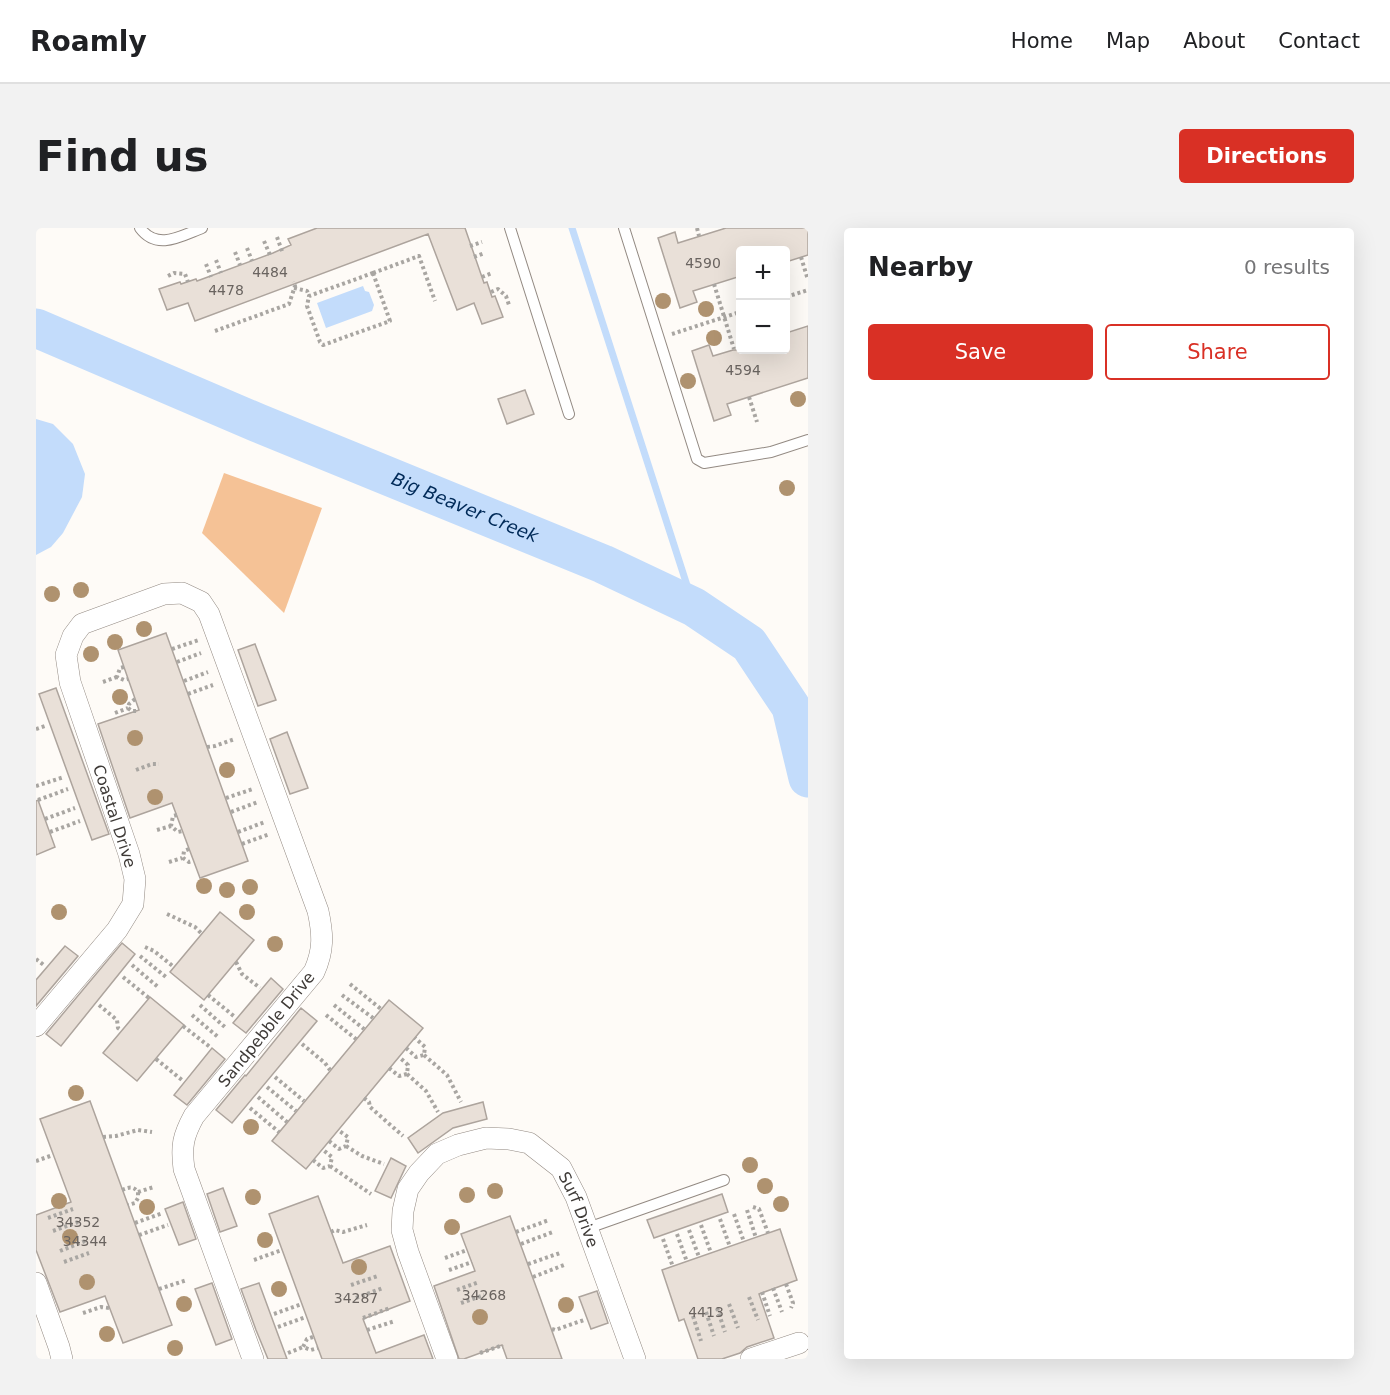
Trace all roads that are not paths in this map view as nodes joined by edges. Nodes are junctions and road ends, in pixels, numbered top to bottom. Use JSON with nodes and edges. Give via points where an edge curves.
{"nodes":[{"id":1,"x":140,"y":228,"type":"edge"},
{"id":2,"x":202,"y":228,"type":"edge"},
{"id":3,"x":510,"y":228,"type":"edge"},
{"id":4,"x":624,"y":228,"type":"edge"},
{"id":5,"x":569,"y":414,"type":"dead end"},
{"id":6,"x":808,"y":440,"type":"edge"},
{"id":7,"x":122,"y":609,"type":"joint"},
{"id":8,"x":36,"y":1026,"type":"edge"},
{"id":9,"x":724,"y":1180,"type":"dead end"},
{"id":10,"x":588,"y":1228,"type":"junction"},
{"id":11,"x":36,"y":1283,"type":"edge"},
{"id":12,"x":799,"y":1343,"type":"dead end"},
{"id":13,"x":62,"y":1359,"type":"edge"},
{"id":14,"x":253,"y":1359,"type":"edge"},
{"id":15,"x":447,"y":1359,"type":"edge"},
{"id":16,"x":635,"y":1359,"type":"edge"},
{"id":17,"x":751,"y":1359,"type":"edge"}],
"edges":[{"from":1,"to":2,"type":"lane","via":[[151,239],[162,240]]},
{"from":3,"to":5,"type":"lane"},
{"from":4,"to":6,"type":"lane","via":[[698,459],[704,463],[760,454]]},
{"from":7,"to":8,"type":"street","name":"Coastal Drive","via":[[82,624],[66,655],[70,682],[129,854],[135,879],[133,904],[117,930]]},
{"from":7,"to":14,"type":"street","name":"Sandpebble Drive","via":[[165,594],[182,594],[201,602],[209,614],[318,911],[323,934],[321,956],[314,972],[194,1116],[184,1134],[184,1169]]},
{"from":9,"to":10,"type":"lane"},
{"from":10,"to":15,"type":"street","name":"Surf Drive","via":[[561,1168],[529,1143],[486,1138],[437,1154],[408,1189],[402,1230]]},
{"from":10,"to":16,"type":"street","name":"Surf Drive"},
{"from":11,"to":13,"type":"street"},
{"from":12,"to":17,"type":"street"}]}
